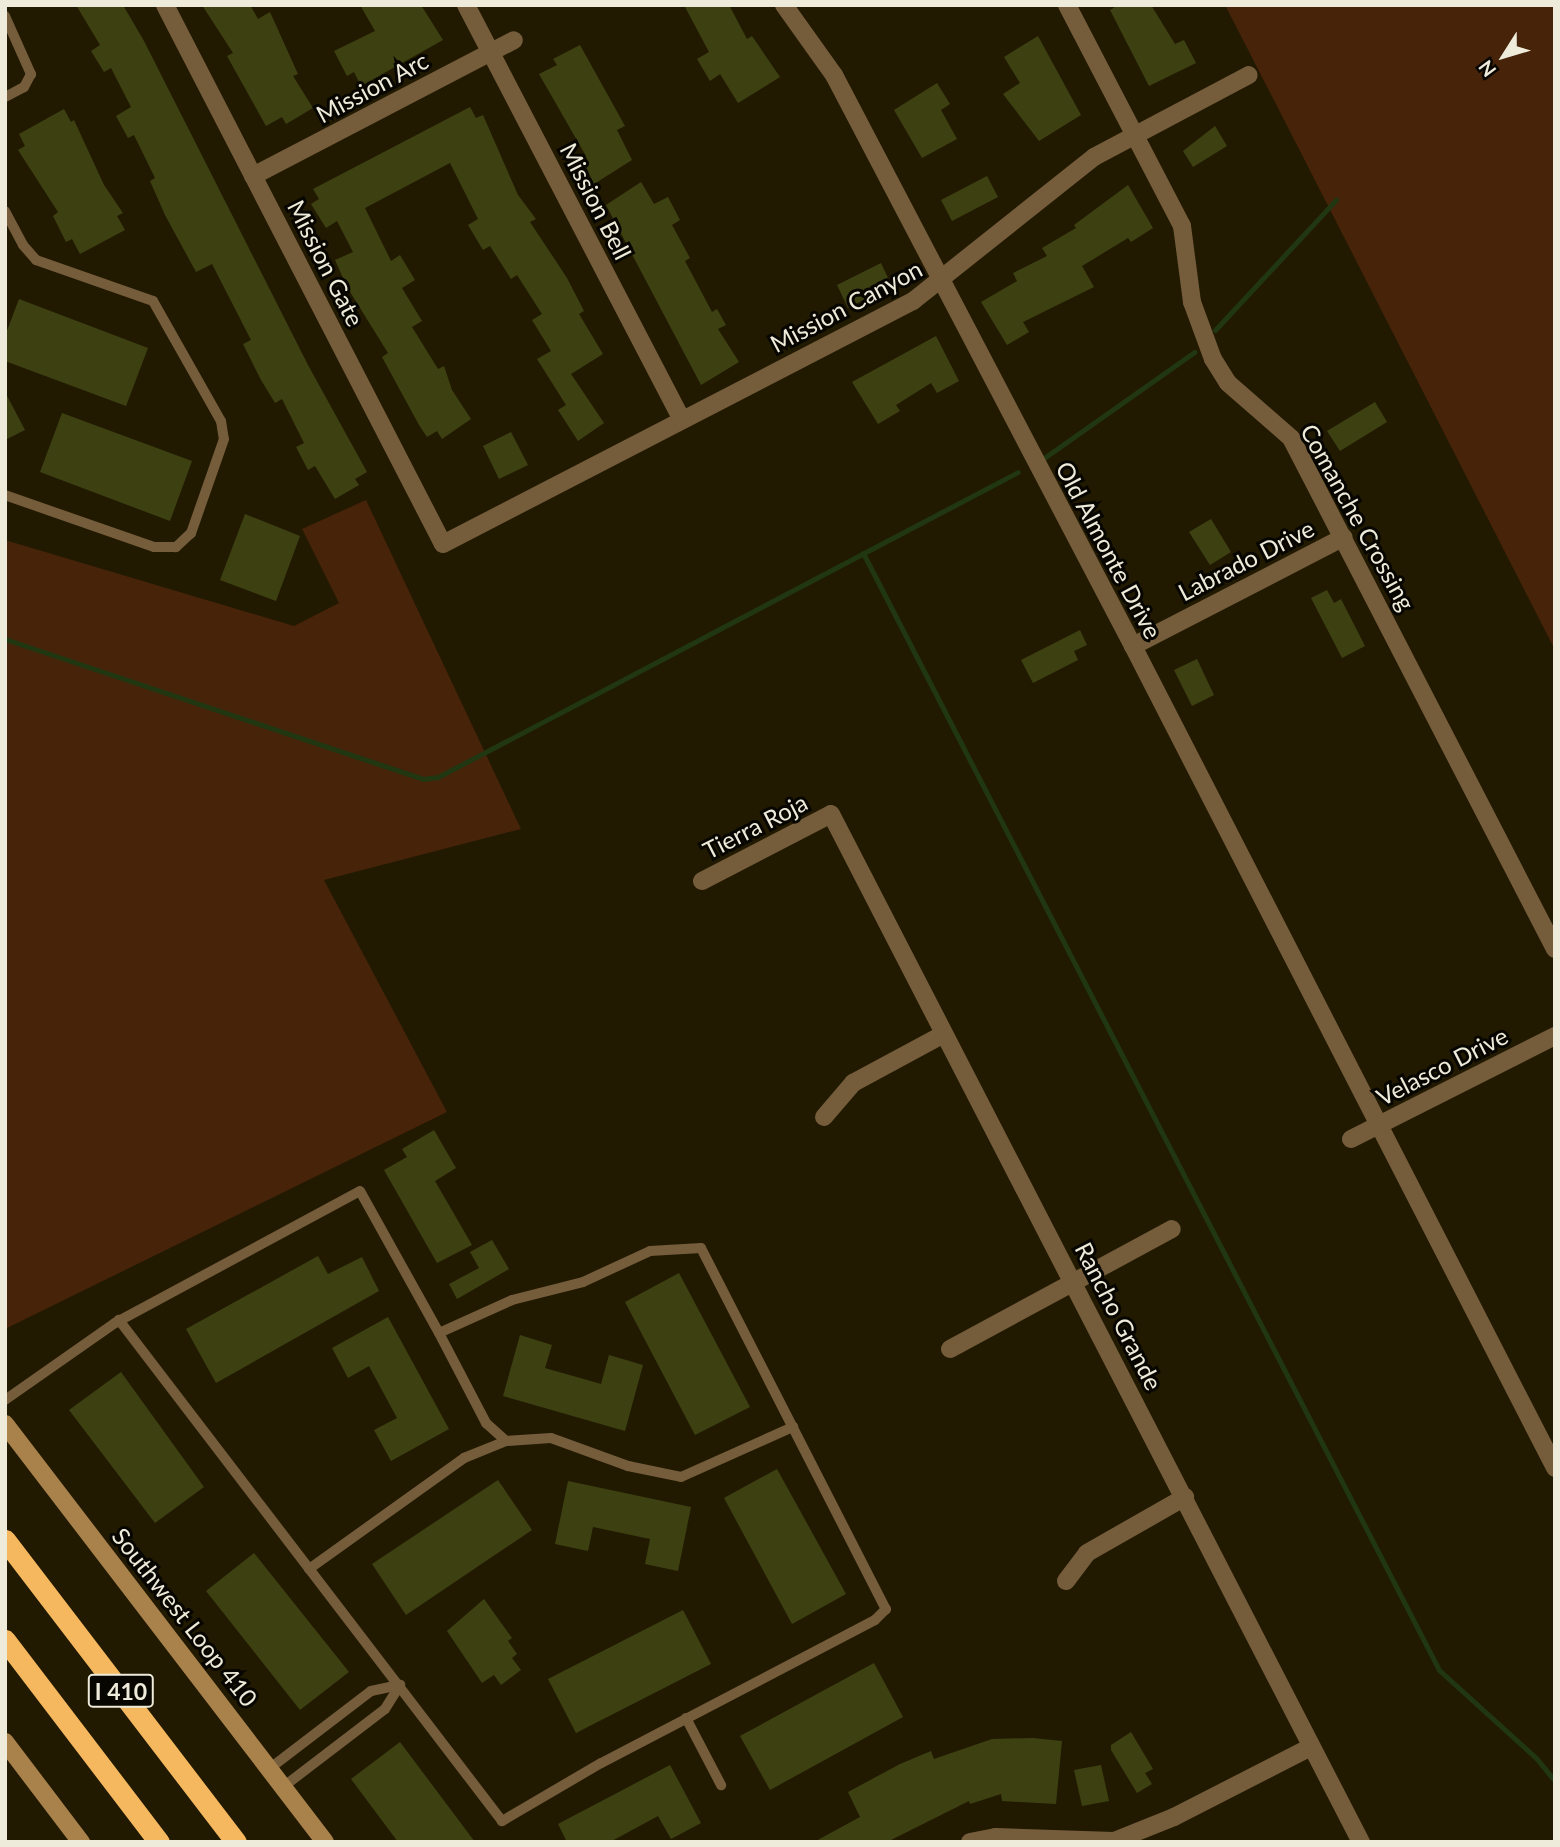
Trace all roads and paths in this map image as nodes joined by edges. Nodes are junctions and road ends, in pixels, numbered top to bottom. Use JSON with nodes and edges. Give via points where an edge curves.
{"nodes":[{"id":1,"x":165,"y":5,"type":"edge"},
{"id":2,"x":466,"y":5,"type":"edge"},
{"id":3,"x":784,"y":5,"type":"edge"},
{"id":4,"x":1067,"y":5,"type":"edge"},
{"id":5,"x":5,"y":16,"type":"edge"},
{"id":6,"x":514,"y":40,"type":"dead end"},
{"id":7,"x":491,"y":52,"type":"junction"},
{"id":8,"x":1249,"y":75,"type":"dead end"},
{"id":9,"x":5,"y":97,"type":"edge"},
{"id":10,"x":1135,"y":134,"type":"junction"},
{"id":11,"x":253,"y":176,"type":"junction"},
{"id":12,"x":5,"y":211,"type":"edge"},
{"id":13,"x":940,"y":284,"type":"junction"},
{"id":14,"x":682,"y":420,"type":"junction"},
{"id":15,"x":5,"y":495,"type":"edge"},
{"id":16,"x":1344,"y":537,"type":"junction"},
{"id":17,"x":443,"y":544,"type":"joint"},
{"id":18,"x":1133,"y":646,"type":"junction"},
{"id":19,"x":831,"y":814,"type":"joint"},
{"id":20,"x":702,"y":881,"type":"dead end"},
{"id":21,"x":1555,"y":949,"type":"edge"},
{"id":22,"x":944,"y":1034,"type":"junction"},
{"id":23,"x":1555,"y":1036,"type":"edge"},
{"id":24,"x":824,"y":1117,"type":"dead end"},
{"id":25,"x":1380,"y":1125,"type":"junction"},
{"id":26,"x":1350,"y":1139,"type":"dead end"},
{"id":27,"x":1172,"y":1229,"type":"dead end"},
{"id":28,"x":1074,"y":1282,"type":"junction"},
{"id":29,"x":120,"y":1320,"type":"junction"},
{"id":30,"x":439,"y":1333,"type":"junction"},
{"id":31,"x":950,"y":1349,"type":"dead end"},
{"id":32,"x":5,"y":1400,"type":"edge"},
{"id":33,"x":5,"y":1424,"type":"edge"},
{"id":34,"x":793,"y":1427,"type":"junction"},
{"id":35,"x":506,"y":1441,"type":"junction"},
{"id":36,"x":1555,"y":1468,"type":"edge"},
{"id":37,"x":1185,"y":1497,"type":"junction"},
{"id":38,"x":5,"y":1540,"type":"edge"},
{"id":39,"x":309,"y":1569,"type":"junction"},
{"id":40,"x":1066,"y":1581,"type":"dead end"},
{"id":41,"x":5,"y":1640,"type":"edge"},
{"id":42,"x":400,"y":1685,"type":"junction"},
{"id":43,"x":687,"y":1718,"type":"junction"},
{"id":44,"x":5,"y":1742,"type":"edge"},
{"id":45,"x":1310,"y":1748,"type":"junction"},
{"id":46,"x":269,"y":1769,"type":"junction"},
{"id":47,"x":721,"y":1785,"type":"dead end"},
{"id":48,"x":283,"y":1787,"type":"junction"},
{"id":49,"x":81,"y":1842,"type":"edge"},
{"id":50,"x":159,"y":1842,"type":"edge"},
{"id":51,"x":236,"y":1842,"type":"edge"},
{"id":52,"x":325,"y":1842,"type":"edge"},
{"id":53,"x":970,"y":1842,"type":"edge"},
{"id":54,"x":1361,"y":1842,"type":"edge"}],
"edges":[{"from":1,"to":11,"type":"street","name":"Mission Gate"},
{"from":2,"to":7,"type":"street","name":"Mission Bell"},
{"from":3,"to":13,"type":"street","name":"Old Almonte Drive","via":[[834,75]]},
{"from":4,"to":10,"type":"street","name":"Comanche Crossing"},
{"from":5,"to":9,"type":"lane","via":[[31,75],[24,87]]},
{"from":6,"to":7,"type":"street","name":"Mission Arc"},
{"from":7,"to":11,"type":"street","name":"Mission Arc"},
{"from":7,"to":14,"type":"street","name":"Mission Bell"},
{"from":8,"to":10,"type":"street","name":"Mission Canyon"},
{"from":10,"to":13,"type":"street","name":"Mission Canyon","via":[[1062,179]]},
{"from":10,"to":16,"type":"street","name":"Comanche Crossing","via":[[1182,226],[1192,302],[1213,359],[1228,383],[1291,438]]},
{"from":11,"to":17,"type":"street","name":"Mission Gate"},
{"from":12,"to":15,"type":"lane","via":[[36,260],[153,301],[221,421],[223,439],[191,533],[176,547],[154,547]]},
{"from":13,"to":14,"type":"street","name":"Mission Canyon","via":[[874,323]]},
{"from":13,"to":18,"type":"street","name":"Old Almonte Drive"},
{"from":14,"to":17,"type":"street","name":"Mission Canyon"},
{"from":16,"to":18,"type":"street","name":"Labrado Drive"},
{"from":16,"to":21,"type":"street","name":"Comanche Crossing"},
{"from":18,"to":25,"type":"street","name":"Old Almonte Drive"},
{"from":19,"to":20,"type":"street","name":"Tierra Roja"},
{"from":19,"to":22,"type":"street","name":"Rancho Grande"},
{"from":22,"to":24,"type":"street","via":[[853,1083]]},
{"from":22,"to":28,"type":"street","name":"Rancho Grande"},
{"from":23,"to":25,"type":"street","name":"Velasco Drive"},
{"from":25,"to":26,"type":"street","name":"Velasco Drive"},
{"from":25,"to":36,"type":"street","name":"Old Almonte Drive"},
{"from":27,"to":28,"type":"street"},
{"from":28,"to":31,"type":"street"},
{"from":28,"to":37,"type":"street","name":"Rancho Grande"},
{"from":29,"to":30,"type":"lane","via":[[360,1191]]},
{"from":29,"to":32,"type":"lane"},
{"from":29,"to":39,"type":"lane"},
{"from":30,"to":34,"type":"lane","via":[[512,1300],[583,1282],[649,1251],[701,1248]]},
{"from":30,"to":35,"type":"lane","via":[[486,1423]]},
{"from":33,"to":46,"type":"main road","name":"Southwest Loop 410"},
{"from":34,"to":35,"type":"lane","via":[[681,1477],[628,1466],[551,1438]]},
{"from":34,"to":43,"type":"lane","via":[[886,1609],[875,1620]]},
{"from":35,"to":39,"type":"lane","via":[[464,1458]]},
{"from":37,"to":40,"type":"street","via":[[1087,1553]]},
{"from":37,"to":45,"type":"street","name":"Rancho Grande"},
{"from":38,"to":51,"type":"highway","number":"I 410"},
{"from":39,"to":42,"type":"lane"},
{"from":41,"to":50,"type":"highway","number":"I 410"},
{"from":42,"to":43,"type":"lane","via":[[502,1821]]},
{"from":42,"to":46,"type":"lane","via":[[371,1691]]},
{"from":42,"to":48,"type":"lane","via":[[385,1709]]},
{"from":43,"to":47,"type":"lane"},
{"from":44,"to":49,"type":"main road"},
{"from":45,"to":53,"type":"street","via":[[1114,1842],[996,1836]]},
{"from":45,"to":54,"type":"street","name":"Rancho Grande"},
{"from":46,"to":48,"type":"main road","name":"Southwest Loop 410"},
{"from":48,"to":52,"type":"main road","name":"Southwest Loop 410"}]}
